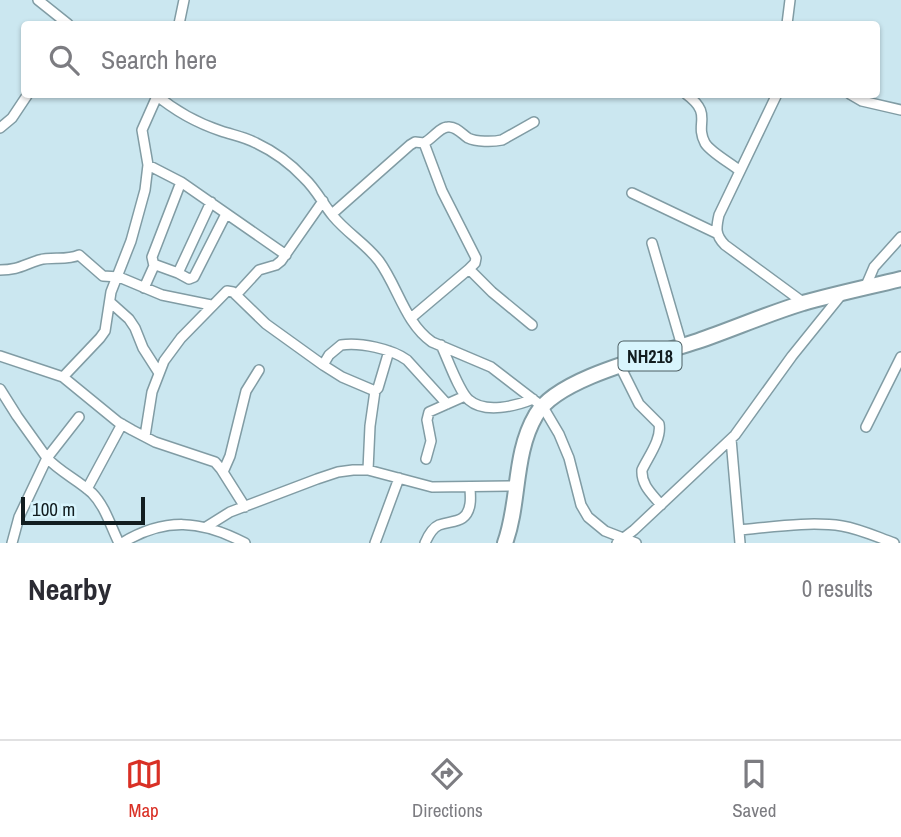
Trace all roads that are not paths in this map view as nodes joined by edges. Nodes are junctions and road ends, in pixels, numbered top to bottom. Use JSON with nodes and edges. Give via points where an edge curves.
{"nodes":[{"id":1,"x":38,"y":0,"type":"edge"},
{"id":2,"x":184,"y":0,"type":"edge"},
{"id":3,"x":790,"y":0,"type":"edge"},
{"id":4,"x":63,"y":21,"type":"edge"},
{"id":5,"x":180,"y":21,"type":"edge"},
{"id":6,"x":787,"y":21,"type":"edge"},
{"id":7,"x":26,"y":98,"type":"edge"},
{"id":8,"x":156,"y":98,"type":"edge"},
{"id":9,"x":162,"y":98,"type":"edge"},
{"id":10,"x":690,"y":98,"type":"edge"},
{"id":11,"x":775,"y":98,"type":"edge"},
{"id":12,"x":857,"y":98,"type":"edge"},
{"id":13,"x":901,"y":110,"type":"edge"},
{"id":14,"x":534,"y":122,"type":"dead end"},
{"id":15,"x":0,"y":128,"type":"edge"},
{"id":16,"x":424,"y":143,"type":"junction"},
{"id":17,"x":148,"y":165,"type":"junction"},
{"id":18,"x":740,"y":171,"type":"junction"},
{"id":19,"x":181,"y":181,"type":"junction"},
{"id":20,"x":632,"y":193,"type":"dead end"},
{"id":21,"x":323,"y":201,"type":"junction"},
{"id":22,"x":211,"y":202,"type":"junction"},
{"id":23,"x":226,"y":214,"type":"junction"},
{"id":24,"x":332,"y":214,"type":"junction"},
{"id":25,"x":716,"y":233,"type":"junction"},
{"id":26,"x":901,"y":237,"type":"edge"},
{"id":27,"x":652,"y":243,"type":"dead end"},
{"id":28,"x":286,"y":255,"type":"junction"},
{"id":29,"x":154,"y":266,"type":"junction"},
{"id":30,"x":469,"y":269,"type":"junction"},
{"id":31,"x":0,"y":270,"type":"edge"},
{"id":32,"x":178,"y":273,"type":"junction"},
{"id":33,"x":116,"y":277,"type":"junction"},
{"id":34,"x":901,"y":279,"type":"edge"},
{"id":35,"x":144,"y":288,"type":"junction"},
{"id":36,"x":864,"y":288,"type":"junction"},
{"id":37,"x":843,"y":293,"type":"junction"},
{"id":38,"x":236,"y":295,"type":"junction"},
{"id":39,"x":110,"y":302,"type":"junction"},
{"id":40,"x":804,"y":303,"type":"junction"},
{"id":41,"x":211,"y":305,"type":"junction"},
{"id":42,"x":411,"y":318,"type":"junction"},
{"id":43,"x":532,"y":325,"type":"dead end"},
{"id":44,"x":441,"y":345,"type":"junction"},
{"id":45,"x":682,"y":346,"type":"junction"},
{"id":46,"x":389,"y":351,"type":"junction"},
{"id":47,"x":0,"y":356,"type":"edge"},
{"id":48,"x":901,"y":357,"type":"edge"},
{"id":49,"x":323,"y":365,"type":"junction"},
{"id":50,"x":620,"y":366,"type":"junction"},
{"id":51,"x":259,"y":370,"type":"dead end"},
{"id":52,"x":159,"y":373,"type":"junction"},
{"id":53,"x":63,"y":377,"type":"junction"},
{"id":54,"x":0,"y":389,"type":"edge"},
{"id":55,"x":375,"y":391,"type":"junction"},
{"id":56,"x":465,"y":396,"type":"junction"},
{"id":57,"x":538,"y":403,"type":"junction"},
{"id":58,"x":447,"y":404,"type":"junction"},
{"id":59,"x":79,"y":417,"type":"dead end"},
{"id":60,"x":122,"y":424,"type":"junction"},
{"id":61,"x":866,"y":427,"type":"dead end"},
{"id":62,"x":145,"y":436,"type":"junction"},
{"id":63,"x":731,"y":439,"type":"junction"},
{"id":64,"x":47,"y":458,"type":"junction"},
{"id":65,"x":426,"y":458,"type":"dead end"},
{"id":66,"x":368,"y":470,"type":"junction"},
{"id":67,"x":223,"y":472,"type":"junction"},
{"id":68,"x":399,"y":478,"type":"junction"},
{"id":69,"x":516,"y":486,"type":"junction"},
{"id":70,"x":470,"y":487,"type":"junction"},
{"id":71,"x":87,"y":489,"type":"junction"},
{"id":72,"x":661,"y":505,"type":"junction"},
{"id":73,"x":245,"y":506,"type":"junction"},
{"id":74,"x":206,"y":527,"type":"junction"},
{"id":75,"x":739,"y":530,"type":"junction"},
{"id":76,"x":620,"y":540,"type":"edge"},
{"id":77,"x":12,"y":543,"type":"edge"},
{"id":78,"x":120,"y":543,"type":"edge"},
{"id":79,"x":245,"y":543,"type":"edge"},
{"id":80,"x":375,"y":543,"type":"edge"},
{"id":81,"x":425,"y":543,"type":"edge"},
{"id":82,"x":505,"y":543,"type":"edge"},
{"id":83,"x":636,"y":543,"type":"edge"},
{"id":84,"x":740,"y":543,"type":"edge"},
{"id":85,"x":894,"y":543,"type":"edge"}],
"edges":[{"from":1,"to":4,"type":"street"},
{"from":2,"to":5,"type":"street"},
{"from":3,"to":6,"type":"street"},
{"from":7,"to":15,"type":"street"},
{"from":8,"to":17,"type":"street","via":[[142,130]]},
{"from":9,"to":21,"type":"street","via":[[195,120],[267,149],[304,177]]},
{"from":10,"to":18,"type":"street","via":[[703,114],[705,144]]},
{"from":11,"to":18,"type":"street"},
{"from":12,"to":13,"type":"street"},
{"from":14,"to":16,"type":"street","via":[[497,141],[473,140],[444,127]]},
{"from":16,"to":24,"type":"street","via":[[410,145]]},
{"from":16,"to":30,"type":"street","via":[[442,191],[474,252],[475,262]]},
{"from":17,"to":19,"type":"street"},
{"from":17,"to":33,"type":"street","via":[[131,241]]},
{"from":18,"to":25,"type":"street","via":[[719,215]]},
{"from":19,"to":22,"type":"street"},
{"from":19,"to":29,"type":"street","via":[[152,257]]},
{"from":20,"to":25,"type":"street"},
{"from":21,"to":24,"type":"street"},
{"from":21,"to":28,"type":"street"},
{"from":22,"to":23,"type":"street"},
{"from":22,"to":32,"type":"street"},
{"from":23,"to":28,"type":"street"},
{"from":23,"to":32,"type":"street","via":[[194,277]]},
{"from":24,"to":42,"type":"street","via":[[381,264]]},
{"from":25,"to":40,"type":"street"},
{"from":26,"to":36,"type":"street","via":[[874,267]]},
{"from":27,"to":45,"type":"street"},
{"from":28,"to":38,"type":"street","via":[[276,265],[259,270]]},
{"from":29,"to":32,"type":"street"},
{"from":29,"to":35,"type":"street"},
{"from":30,"to":42,"type":"street"},
{"from":30,"to":43,"type":"street"},
{"from":31,"to":33,"type":"street","via":[[79,255],[103,276]]},
{"from":33,"to":35,"type":"street"},
{"from":33,"to":39,"type":"street"},
{"from":34,"to":36,"type":"highway","number":"NH218"},
{"from":35,"to":41,"type":"street"},
{"from":36,"to":37,"type":"highway","number":"NH218"},
{"from":37,"to":40,"type":"highway","number":"NH218"},
{"from":37,"to":63,"type":"street"},
{"from":38,"to":41,"type":"street","via":[[227,291]]},
{"from":38,"to":49,"type":"street","via":[[266,324]]},
{"from":39,"to":52,"type":"street","via":[[129,319]]},
{"from":39,"to":53,"type":"street","via":[[105,331]]},
{"from":40,"to":45,"type":"highway","number":"NH218"},
{"from":41,"to":52,"type":"street","via":[[181,338]]},
{"from":42,"to":44,"type":"street","via":[[427,338]]},
{"from":44,"to":56,"type":"street"},
{"from":44,"to":57,"type":"street","via":[[491,367]]},
{"from":45,"to":50,"type":"highway","number":"NH218"},
{"from":46,"to":49,"type":"street","via":[[341,345]]},
{"from":46,"to":55,"type":"street"},
{"from":46,"to":58,"type":"street","via":[[407,360]]},
{"from":47,"to":53,"type":"street"},
{"from":48,"to":61,"type":"street"},
{"from":49,"to":55,"type":"street"},
{"from":50,"to":57,"type":"highway","number":"NH218"},
{"from":50,"to":72,"type":"street","via":[[639,404],[661,428],[641,475]]},
{"from":51,"to":67,"type":"street","via":[[246,391]]},
{"from":52,"to":62,"type":"street"},
{"from":53,"to":60,"type":"street"},
{"from":54,"to":64,"type":"street"},
{"from":55,"to":66,"type":"street"},
{"from":56,"to":57,"type":"street","via":[[474,404],[493,408]]},
{"from":56,"to":58,"type":"street"},
{"from":57,"to":69,"type":"highway","number":"NH218"},
{"from":57,"to":76,"type":"street","via":[[553,422],[569,458],[584,512]]},
{"from":58,"to":65,"type":"street","via":[[427,415],[431,441]]},
{"from":59,"to":64,"type":"street"},
{"from":60,"to":62,"type":"street"},
{"from":60,"to":71,"type":"street"},
{"from":62,"to":67,"type":"street","via":[[215,462]]},
{"from":63,"to":72,"type":"street"},
{"from":63,"to":75,"type":"street"},
{"from":64,"to":71,"type":"street"},
{"from":64,"to":77,"type":"street"},
{"from":66,"to":68,"type":"street"},
{"from":66,"to":73,"type":"street","via":[[338,472]]},
{"from":67,"to":73,"type":"street"},
{"from":68,"to":70,"type":"street","via":[[432,487]]},
{"from":68,"to":80,"type":"street"},
{"from":69,"to":70,"type":"street"},
{"from":69,"to":82,"type":"highway","number":"NH218"},
{"from":70,"to":81,"type":"street","via":[[464,517],[433,529]]},
{"from":71,"to":78,"type":"street"},
{"from":72,"to":76,"type":"street"},
{"from":73,"to":74,"type":"street"},
{"from":74,"to":78,"type":"street","via":[[163,526]]},
{"from":74,"to":79,"type":"street"},
{"from":75,"to":84,"type":"street"},
{"from":75,"to":85,"type":"street","via":[[839,526]]},
{"from":76,"to":83,"type":"street"}]}
